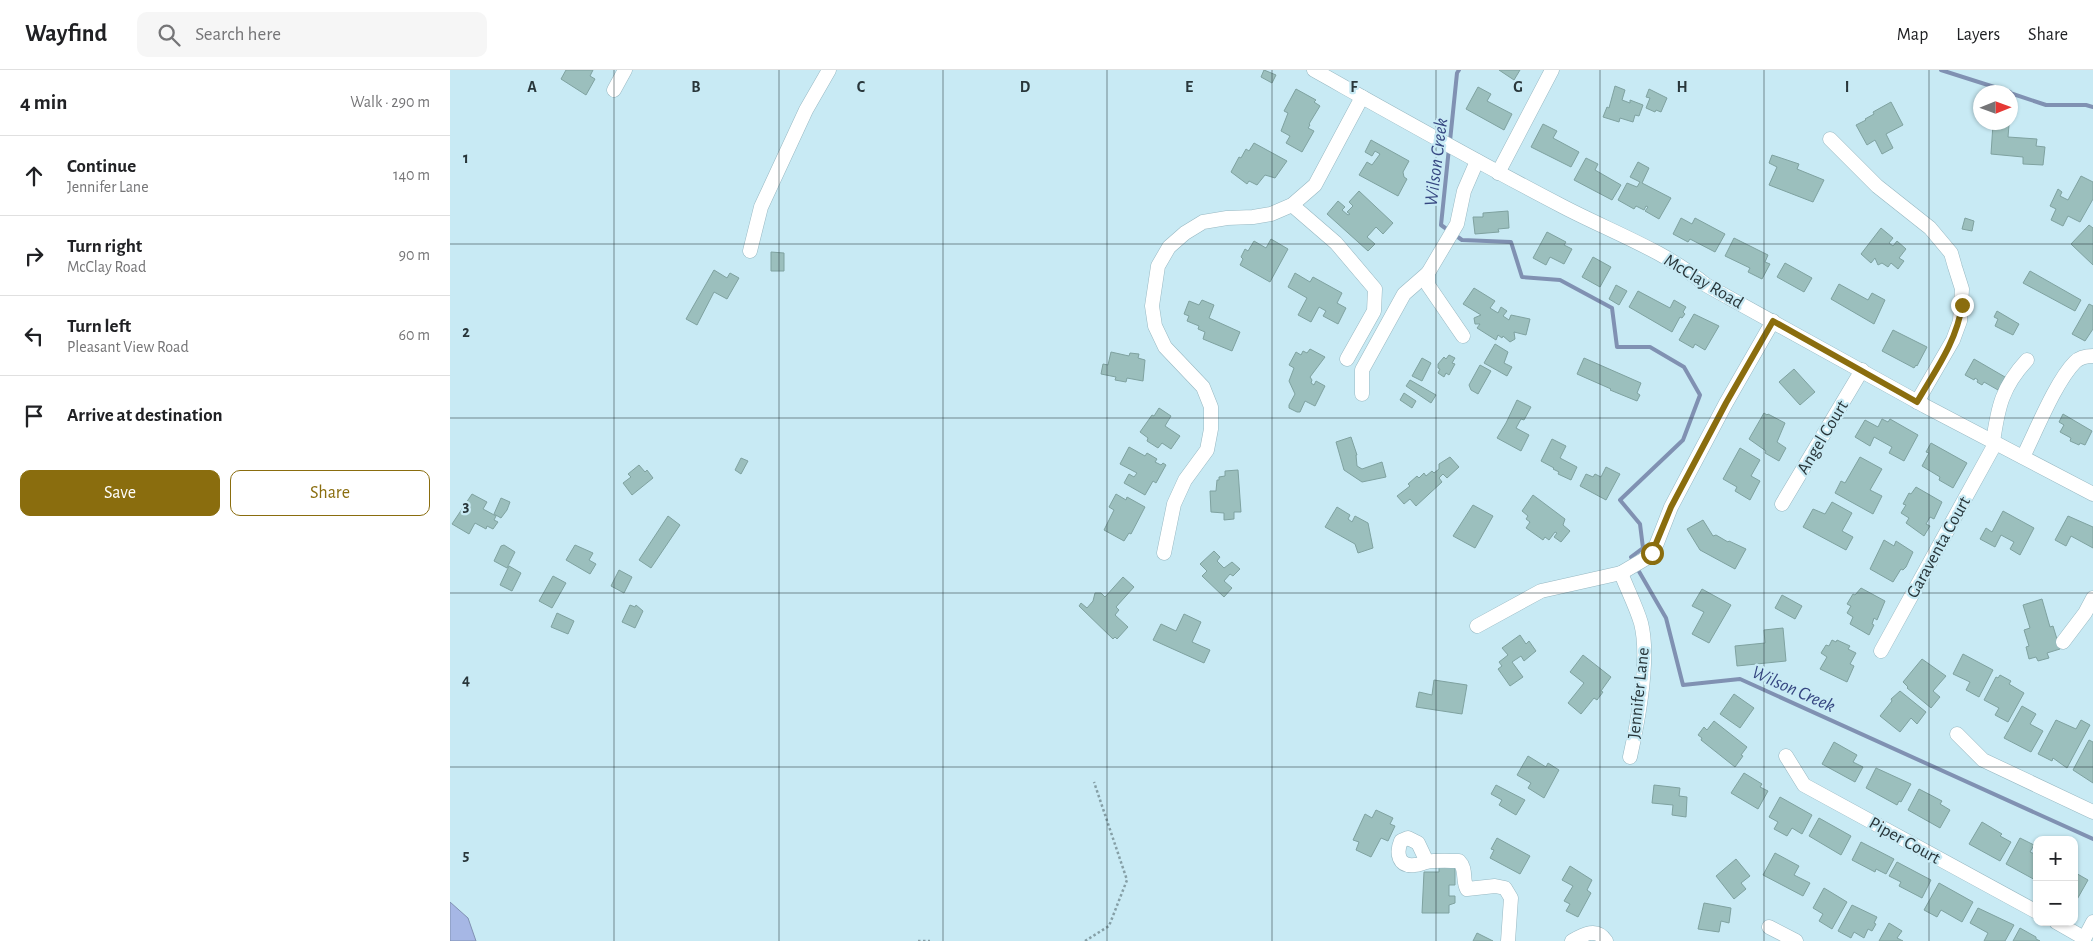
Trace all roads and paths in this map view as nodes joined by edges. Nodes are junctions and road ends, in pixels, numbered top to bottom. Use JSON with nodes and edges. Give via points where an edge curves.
{"nodes":[{"id":1,"x":625,"y":70,"type":"edge"},
{"id":2,"x":829,"y":70,"type":"edge"},
{"id":3,"x":1552,"y":70,"type":"edge"},
{"id":4,"x":1319,"y":71,"type":"edge"},
{"id":5,"x":614,"y":90,"type":"dead end"},
{"id":6,"x":1362,"y":97,"type":"junction"},
{"id":7,"x":1830,"y":139,"type":"dead end"},
{"id":8,"x":1477,"y":161,"type":"junction"},
{"id":9,"x":1498,"y":172,"type":"junction"},
{"id":10,"x":1292,"y":205,"type":"junction"},
{"id":11,"x":750,"y":251,"type":"dead end"},
{"id":12,"x":1428,"y":273,"type":"junction"},
{"id":13,"x":1773,"y":321,"type":"junction"},
{"id":14,"x":1463,"y":336,"type":"dead end"},
{"id":15,"x":2093,"y":356,"type":"edge"},
{"id":16,"x":1347,"y":359,"type":"dead end"},
{"id":17,"x":2027,"y":360,"type":"dead end"},
{"id":18,"x":1862,"y":370,"type":"junction"},
{"id":19,"x":1362,"y":394,"type":"dead end"},
{"id":20,"x":1917,"y":402,"type":"junction"},
{"id":21,"x":1994,"y":443,"type":"junction"},
{"id":22,"x":2023,"y":457,"type":"junction"},
{"id":23,"x":2093,"y":494,"type":"edge"},
{"id":24,"x":1782,"y":504,"type":"dead end"},
{"id":25,"x":1164,"y":553,"type":"dead end"},
{"id":26,"x":1624,"y":571,"type":"junction"},
{"id":27,"x":2093,"y":598,"type":"edge"},
{"id":28,"x":1477,"y":626,"type":"dead end"},
{"id":29,"x":2063,"y":642,"type":"dead end"},
{"id":30,"x":1881,"y":651,"type":"dead end"},
{"id":31,"x":1957,"y":734,"type":"dead end"},
{"id":32,"x":1786,"y":756,"type":"dead end"},
{"id":33,"x":1630,"y":757,"type":"dead end"},
{"id":34,"x":1094,"y":782,"type":"dead end"},
{"id":35,"x":2093,"y":812,"type":"edge"},
{"id":36,"x":1426,"y":862,"type":"dead end"},
{"id":37,"x":2033,"y":910,"type":"edge"},
{"id":38,"x":2093,"y":922,"type":"edge"},
{"id":39,"x":1769,"y":926,"type":"dead end"},
{"id":40,"x":2063,"y":926,"type":"edge"},
{"id":41,"x":2084,"y":939,"type":"edge"},
{"id":42,"x":918,"y":941,"type":"edge"},
{"id":43,"x":930,"y":941,"type":"edge"},
{"id":44,"x":1085,"y":941,"type":"edge"},
{"id":45,"x":1508,"y":941,"type":"edge"},
{"id":46,"x":1572,"y":941,"type":"edge"},
{"id":47,"x":1606,"y":941,"type":"edge"},
{"id":48,"x":1796,"y":941,"type":"edge"}],
"edges":[{"from":1,"to":5,"type":"street"},
{"from":2,"to":11,"type":"street","via":[[806,110],[762,207]]},
{"from":3,"to":9,"type":"street"},
{"from":4,"to":6,"type":"street","name":"McClay Road"},
{"from":6,"to":8,"type":"street","name":"McClay Road"},
{"from":6,"to":10,"type":"street","via":[[1315,185]]},
{"from":7,"to":20,"type":"street","via":[[1877,186],[1930,228],[1951,253],[1962,289],[1960,321]]},
{"from":8,"to":9,"type":"street","name":"McClay Road"},
{"from":8,"to":12,"type":"street","via":[[1464,191],[1457,224]]},
{"from":9,"to":13,"type":"street","name":"McClay Road","via":[[1635,241]]},
{"from":10,"to":16,"type":"street","via":[[1336,244],[1375,289],[1374,311]]},
{"from":10,"to":25,"type":"street","via":[[1271,214],[1203,222],[1169,247],[1158,266],[1152,306],[1155,326],[1165,348],[1203,387],[1211,407],[1207,450],[1185,480],[1174,504]]},
{"from":12,"to":14,"type":"street","via":[[1428,285]]},
{"from":12,"to":19,"type":"street","via":[[1404,294],[1362,370]]},
{"from":13,"to":18,"type":"street","name":"McClay Road"},
{"from":13,"to":26,"type":"street","via":[[1671,507],[1650,556]]},
{"from":15,"to":22,"type":"street","via":[[2076,361],[2066,374]]},
{"from":17,"to":21,"type":"street","name":"Garaventa Court","via":[[2008,382],[1998,411]]},
{"from":18,"to":20,"type":"street","name":"McClay Road"},
{"from":18,"to":24,"type":"street","name":"Angel Court"},
{"from":20,"to":21,"type":"street","name":"McClay Road"},
{"from":21,"to":22,"type":"street","name":"McClay Road"},
{"from":21,"to":30,"type":"street","name":"Garaventa Court"},
{"from":22,"to":23,"type":"street","name":"McClay Road"},
{"from":26,"to":28,"type":"street","via":[[1541,591]]},
{"from":26,"to":33,"type":"street","name":"Jennifer Lane","via":[[1641,622],[1645,651]]},
{"from":27,"to":29,"type":"street"},
{"from":31,"to":35,"type":"street","via":[[1983,760]]},
{"from":32,"to":37,"type":"street","name":"Piper Court","via":[[1804,785]]},
{"from":34,"to":44,"type":"path","via":[[1127,880],[1109,926]]},
{"from":36,"to":45,"type":"street","via":[[1459,860],[1464,867],[1468,889],[1505,888],[1511,898]]},
{"from":38,"to":41,"type":"street"},
{"from":39,"to":48,"type":"street"},
{"from":40,"to":41,"type":"street"},
{"from":42,"to":43,"type":"path"},
{"from":46,"to":47,"type":"street","via":[[1597,932]]}]}
